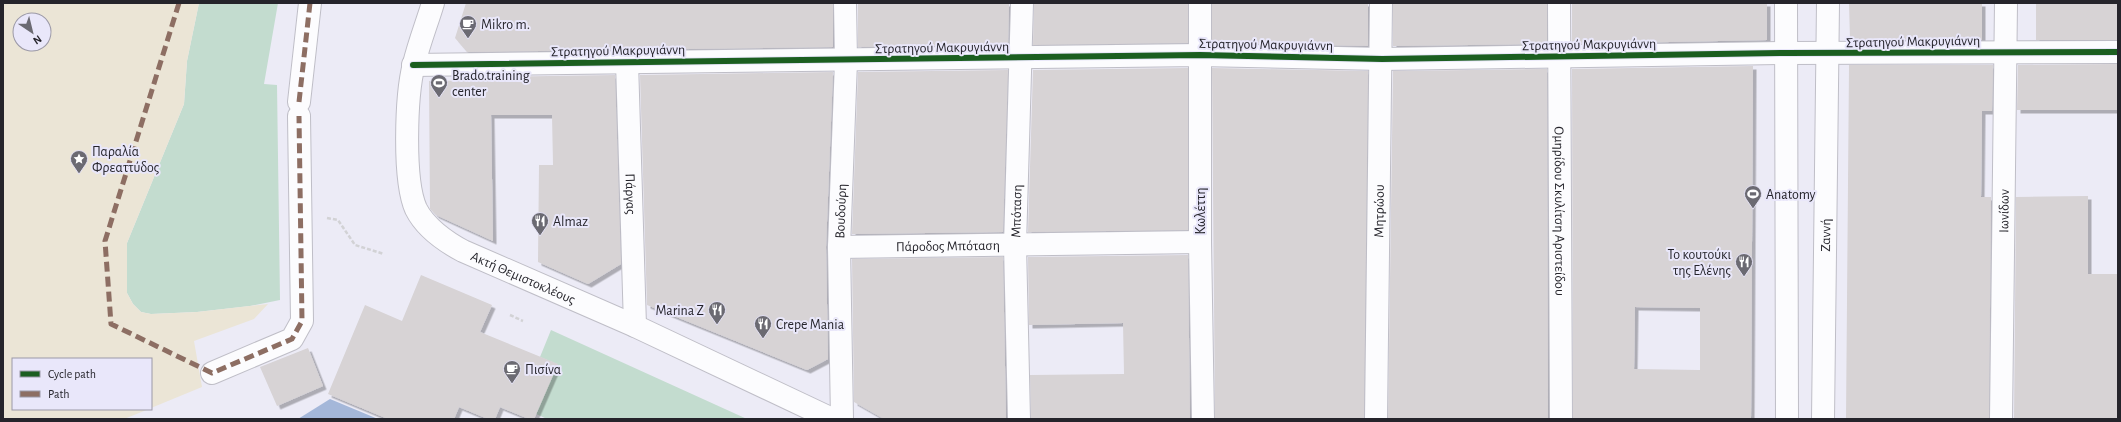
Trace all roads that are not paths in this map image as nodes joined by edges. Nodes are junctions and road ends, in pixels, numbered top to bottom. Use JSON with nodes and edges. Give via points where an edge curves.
{"nodes":[{"id":1,"x":310,"y":3,"type":"edge"},
{"id":2,"x":433,"y":3,"type":"edge"},
{"id":3,"x":846,"y":3,"type":"edge"},
{"id":4,"x":1022,"y":3,"type":"edge"},
{"id":5,"x":1200,"y":3,"type":"edge"},
{"id":6,"x":1381,"y":3,"type":"edge"},
{"id":7,"x":1559,"y":3,"type":"edge"},
{"id":8,"x":1786,"y":3,"type":"edge"},
{"id":9,"x":1828,"y":3,"type":"edge"},
{"id":10,"x":2006,"y":3,"type":"edge"},
{"id":11,"x":2006,"y":52,"type":"junction"},
{"id":12,"x":2118,"y":52,"type":"edge"},
{"id":13,"x":1785,"y":53,"type":"junction"},
{"id":14,"x":1827,"y":54,"type":"junction"},
{"id":15,"x":1200,"y":55,"type":"junction"},
{"id":16,"x":1559,"y":57,"type":"junction"},
{"id":17,"x":1022,"y":58,"type":"junction"},
{"id":18,"x":1382,"y":59,"type":"junction"},
{"id":19,"x":846,"y":61,"type":"junction"},
{"id":20,"x":627,"y":62,"type":"junction"},
{"id":21,"x":413,"y":65,"type":"junction"},
{"id":22,"x":1200,"y":242,"type":"junction"},
{"id":23,"x":1015,"y":245,"type":"junction"},
{"id":24,"x":839,"y":247,"type":"junction"},
{"id":25,"x":635,"y":326,"type":"junction"},
{"id":26,"x":212,"y":373,"type":"dead end"},
{"id":27,"x":832,"y":419,"type":"edge"},
{"id":28,"x":842,"y":419,"type":"edge"},
{"id":29,"x":1018,"y":419,"type":"edge"},
{"id":30,"x":1203,"y":419,"type":"edge"},
{"id":31,"x":1376,"y":419,"type":"edge"},
{"id":32,"x":1561,"y":419,"type":"edge"},
{"id":33,"x":1786,"y":419,"type":"edge"},
{"id":34,"x":1823,"y":419,"type":"edge"},
{"id":35,"x":2000,"y":419,"type":"edge"}],
"edges":[{"from":1,"to":26,"type":"street","via":[[299,109],[302,321],[292,339]]},
{"from":2,"to":21,"type":"street","name":"Ακτή Θεμιστοκλέους"},
{"from":3,"to":19,"type":"street","name":"Βουδούρη"},
{"from":4,"to":17,"type":"street","name":"Μπόταση"},
{"from":5,"to":15,"type":"street","name":"Κωλέττη"},
{"from":6,"to":18,"type":"street","name":"Μητρώου"},
{"from":7,"to":16,"type":"street","name":"Ομηρίδου Σκυλίτση Αριστείδου"},
{"from":8,"to":13,"type":"street"},
{"from":9,"to":14,"type":"street","name":"Ζαννή"},
{"from":10,"to":11,"type":"street","name":"Ιωνίδων"},
{"from":11,"to":12,"type":"street","name":"Στρατηγού Μακρυγιάννη"},
{"from":11,"to":14,"type":"street","name":"Στρατηγού Μακρυγιάννη"},
{"from":11,"to":35,"type":"street","name":"Ιωνίδων"},
{"from":13,"to":14,"type":"street","name":"Στρατηγού Μακρυγιάννη"},
{"from":13,"to":16,"type":"street","name":"Στρατηγού Μακρυγιάννη"},
{"from":13,"to":33,"type":"street"},
{"from":14,"to":34,"type":"street","name":"Ζαννή"},
{"from":15,"to":17,"type":"street","name":"Στρατηγού Μακρυγιάννη"},
{"from":15,"to":18,"type":"street","name":"Στρατηγού Μακρυγιάννη"},
{"from":15,"to":22,"type":"street","name":"Κωλέττη"},
{"from":16,"to":18,"type":"street","name":"Στρατηγού Μακρυγιάννη"},
{"from":16,"to":32,"type":"street","name":"Ομηρίδου Σκυλίτση Αριστείδου"},
{"from":17,"to":19,"type":"street","name":"Στρατηγού Μακρυγιάννη"},
{"from":17,"to":23,"type":"street","name":"Μπόταση"},
{"from":18,"to":31,"type":"street","name":"Μητρώου"},
{"from":19,"to":20,"type":"street","name":"Στρατηγού Μακρυγιάννη"},
{"from":19,"to":24,"type":"street","name":"Βουδούρη"},
{"from":20,"to":21,"type":"street","name":"Στρατηγού Μακρυγιάννη"},
{"from":20,"to":25,"type":"street","name":"Πάργας"},
{"from":21,"to":25,"type":"street","name":"Ακτή Θεμιστοκλέους","via":[[408,135],[411,188],[417,210],[439,236],[463,251]]},
{"from":22,"to":23,"type":"street","name":"Πάροδος Μπόταση"},
{"from":22,"to":30,"type":"street","name":"Κωλέττη"},
{"from":23,"to":24,"type":"street","name":"Πάροδος Μπόταση"},
{"from":23,"to":29,"type":"street","name":"Μπόταση"},
{"from":24,"to":28,"type":"street","name":"Βουδούρη"},
{"from":25,"to":27,"type":"street","name":"Ακτή Θεμιστοκλέους"}]}
